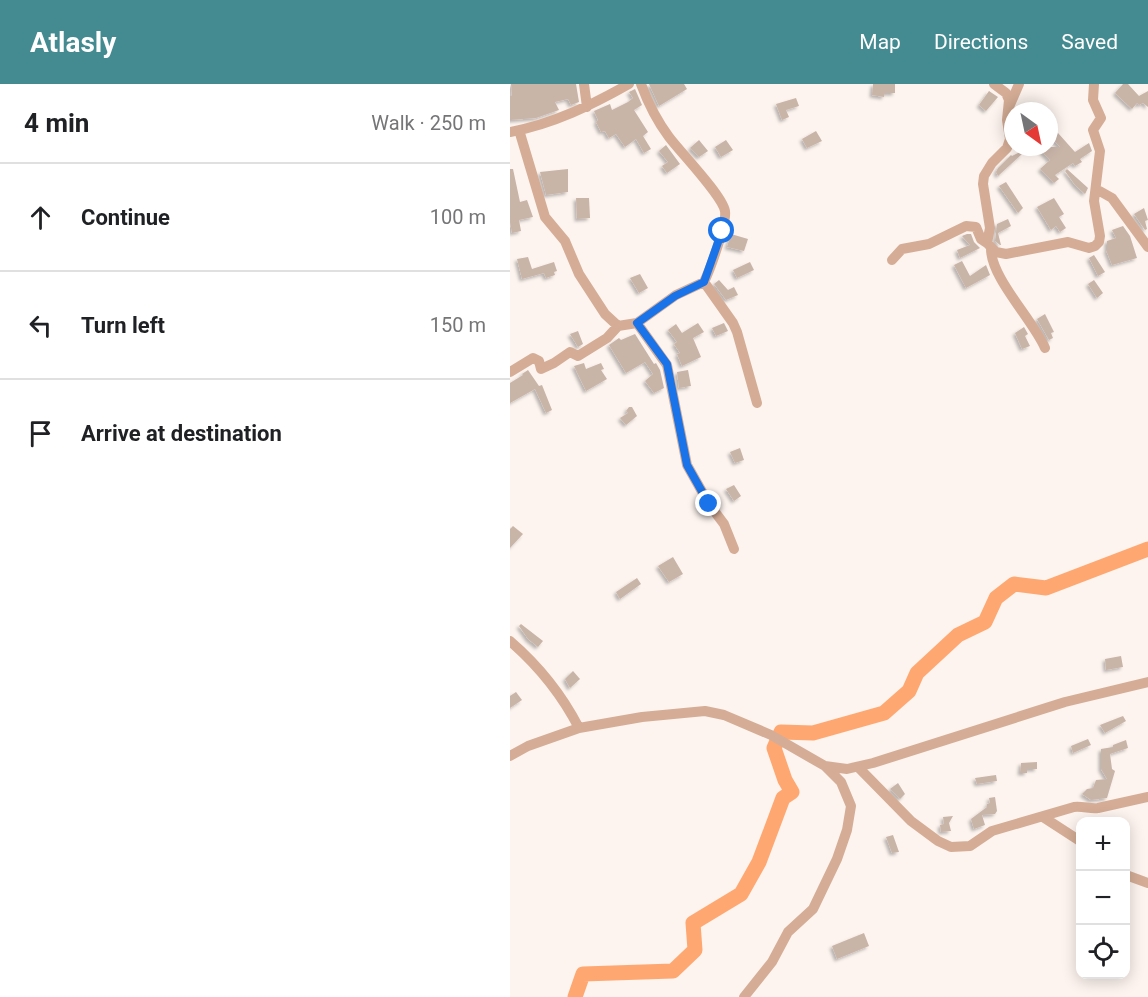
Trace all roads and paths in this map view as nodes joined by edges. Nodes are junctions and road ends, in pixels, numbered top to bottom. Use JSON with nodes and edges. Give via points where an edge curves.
{"nodes":[{"id":1,"x":584,"y":84,"type":"edge"},
{"id":2,"x":630,"y":84,"type":"edge"},
{"id":3,"x":641,"y":84,"type":"edge"},
{"id":4,"x":994,"y":84,"type":"edge"},
{"id":5,"x":1019,"y":84,"type":"edge"},
{"id":6,"x":1094,"y":84,"type":"edge"},
{"id":7,"x":1009,"y":102,"type":"edge"},
{"id":8,"x":1012,"y":102,"type":"edge"},
{"id":9,"x":587,"y":107,"type":"junction"},
{"id":10,"x":514,"y":131,"type":"edge"},
{"id":11,"x":1004,"y":150,"type":"edge"},
{"id":12,"x":1096,"y":189,"type":"junction"},
{"id":13,"x":989,"y":246,"type":"junction"},
{"id":14,"x":1148,"y":247,"type":"edge"},
{"id":15,"x":892,"y":260,"type":"dead end"},
{"id":16,"x":704,"y":282,"type":"junction"},
{"id":17,"x":637,"y":323,"type":"junction"},
{"id":18,"x":618,"y":326,"type":"junction"},
{"id":19,"x":1046,"y":348,"type":"dead end"},
{"id":20,"x":510,"y":372,"type":"edge"},
{"id":21,"x":757,"y":403,"type":"dead end"},
{"id":22,"x":734,"y":549,"type":"dead end"},
{"id":23,"x":510,"y":641,"type":"edge"},
{"id":24,"x":1148,"y":682,"type":"edge"},
{"id":25,"x":579,"y":728,"type":"junction"},
{"id":26,"x":510,"y":756,"type":"edge"},
{"id":27,"x":825,"y":766,"type":"junction"},
{"id":28,"x":858,"y":767,"type":"junction"},
{"id":29,"x":1148,"y":797,"type":"edge"},
{"id":30,"x":1042,"y":817,"type":"junction"},
{"id":31,"x":1076,"y":838,"type":"edge"},
{"id":32,"x":1130,"y":877,"type":"edge"},
{"id":33,"x":1148,"y":883,"type":"edge"},
{"id":34,"x":744,"y":997,"type":"edge"}],
"edges":[{"from":1,"to":9,"type":"street"},
{"from":2,"to":9,"type":"street"},
{"from":3,"to":16,"type":"street","via":[[667,135],[725,212]]},
{"from":4,"to":7,"type":"street","via":[[1006,93]]},
{"from":5,"to":8,"type":"street"},
{"from":6,"to":12,"type":"street","via":[[1093,100],[1101,116],[1093,130],[1100,151]]},
{"from":9,"to":10,"type":"street"},
{"from":10,"to":18,"type":"street","via":[[545,217],[565,242],[579,274],[605,314]]},
{"from":11,"to":13,"type":"street","via":[[984,176]]},
{"from":12,"to":13,"type":"street","via":[[1094,207],[1100,236],[1095,246],[1068,242],[1006,254]]},
{"from":12,"to":14,"type":"street","via":[[1112,198]]},
{"from":13,"to":15,"type":"street","via":[[976,227],[966,226],[934,242],[902,249]]},
{"from":13,"to":19,"type":"street","via":[[999,275]]},
{"from":16,"to":17,"type":"street","via":[[675,296]]},
{"from":16,"to":21,"type":"street","via":[[737,332]]},
{"from":17,"to":18,"type":"street"},
{"from":17,"to":22,"type":"street","via":[[667,364],[687,465],[724,524]]},
{"from":18,"to":20,"type":"street","via":[[578,356],[570,352],[541,369],[540,361],[533,357]]},
{"from":23,"to":25,"type":"street","via":[[558,690]]},
{"from":24,"to":28,"type":"street","via":[[1065,702]]},
{"from":25,"to":26,"type":"street"},
{"from":25,"to":27,"type":"street","via":[[705,711],[771,735]]},
{"from":27,"to":28,"type":"street"},
{"from":27,"to":34,"type":"street","via":[[841,782],[851,806],[837,860],[813,909],[788,932],[772,962]]},
{"from":28,"to":30,"type":"street","via":[[911,821],[951,847],[970,846],[992,831]]},
{"from":29,"to":30,"type":"street","via":[[1098,808],[1074,807]]},
{"from":30,"to":31,"type":"street"},
{"from":32,"to":33,"type":"street"}]}
